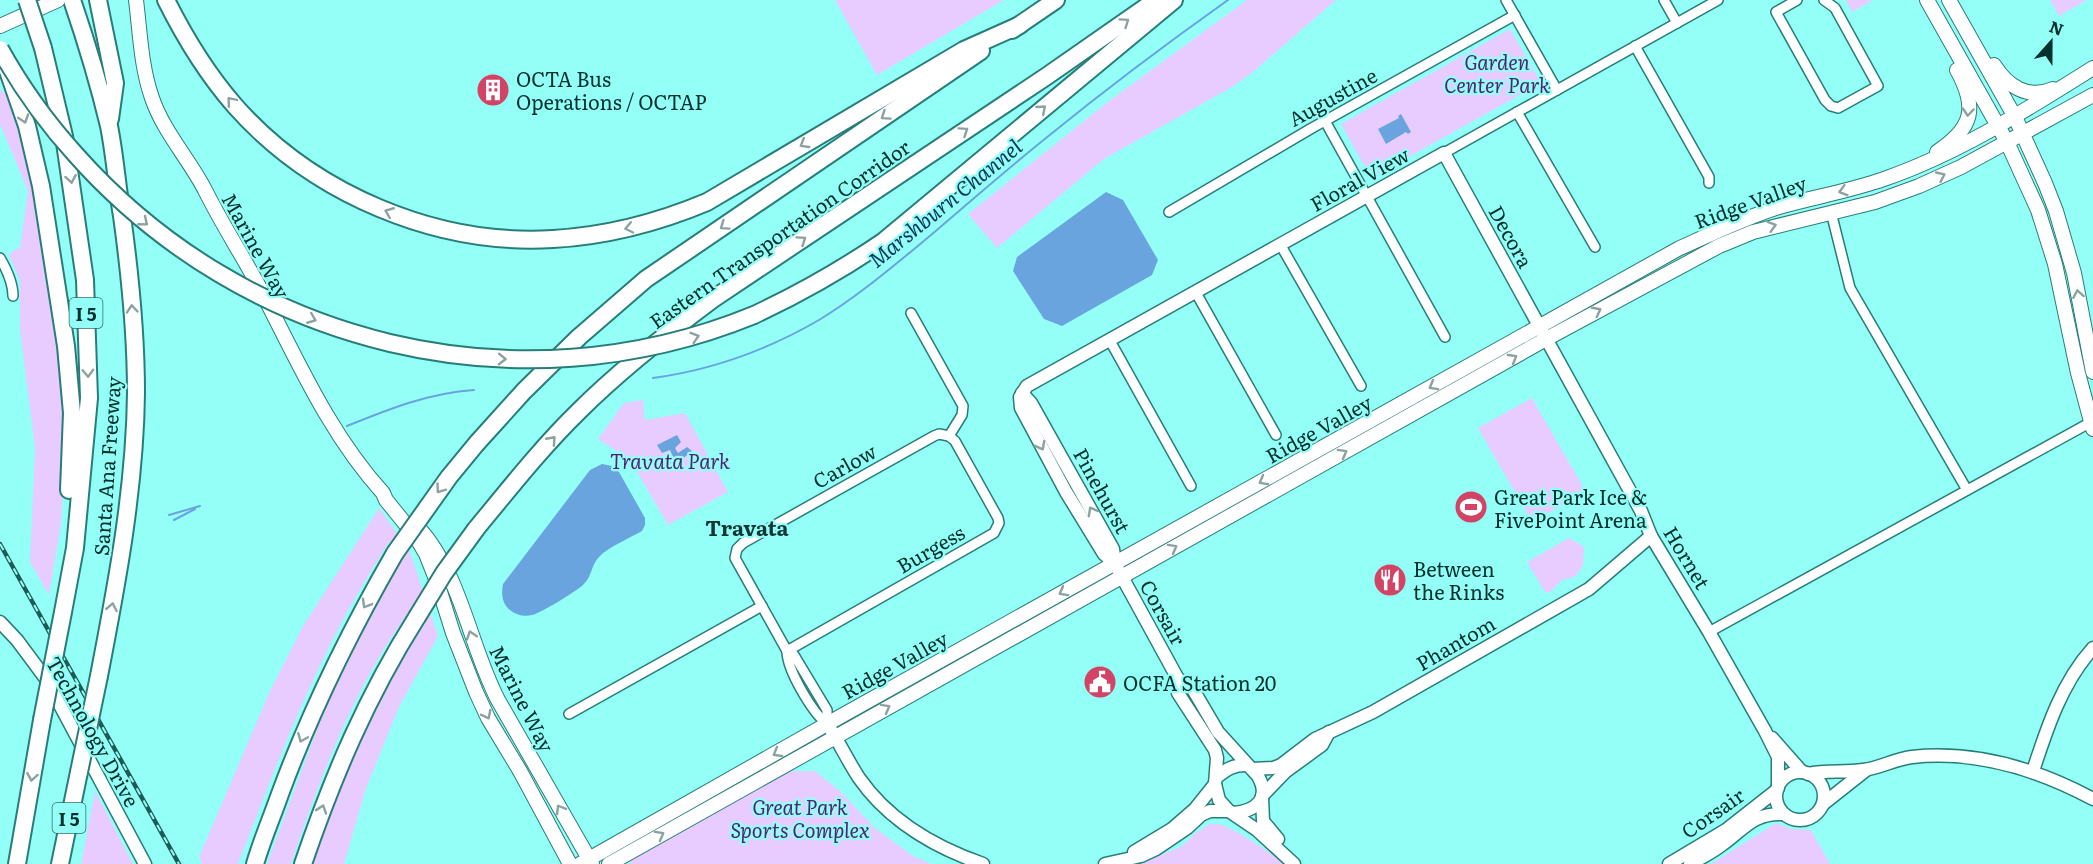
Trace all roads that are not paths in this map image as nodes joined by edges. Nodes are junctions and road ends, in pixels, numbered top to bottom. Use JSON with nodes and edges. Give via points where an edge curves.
{"nodes":[{"id":1,"x":27,"y":0,"type":"edge"},
{"id":2,"x":58,"y":0,"type":"edge"},
{"id":3,"x":72,"y":0,"type":"edge"},
{"id":4,"x":98,"y":0,"type":"edge"},
{"id":5,"x":136,"y":0,"type":"edge"},
{"id":6,"x":166,"y":0,"type":"edge"},
{"id":7,"x":1056,"y":0,"type":"edge"},
{"id":8,"x":1156,"y":0,"type":"edge"},
{"id":9,"x":1174,"y":0,"type":"edge"},
{"id":10,"x":1506,"y":0,"type":"edge"},
{"id":11,"x":1664,"y":0,"type":"edge"},
{"id":12,"x":1718,"y":0,"type":"edge"},
{"id":13,"x":1797,"y":0,"type":"edge"},
{"id":14,"x":1824,"y":0,"type":"edge"},
{"id":15,"x":1927,"y":0,"type":"edge"},
{"id":16,"x":1949,"y":0,"type":"edge"},
{"id":17,"x":1954,"y":0,"type":"edge"},
{"id":18,"x":1515,"y":15,"type":"junction"},
{"id":19,"x":1677,"y":23,"type":"junction"},
{"id":20,"x":1020,"y":25,"type":"junction"},
{"id":21,"x":0,"y":26,"type":"edge"},
{"id":22,"x":0,"y":44,"type":"edge"},
{"id":23,"x":1635,"y":46,"type":"junction"},
{"id":24,"x":0,"y":49,"type":"edge"},
{"id":25,"x":2093,"y":68,"type":"edge"},
{"id":26,"x":2080,"y":77,"type":"junction"},
{"id":27,"x":1557,"y":90,"type":"junction"},
{"id":28,"x":2093,"y":95,"type":"edge"},
{"id":29,"x":1517,"y":112,"type":"junction"},
{"id":30,"x":2015,"y":117,"type":"junction"},
{"id":31,"x":1325,"y":121,"type":"junction"},
{"id":32,"x":1998,"y":126,"type":"junction"},
{"id":33,"x":109,"y":128,"type":"junction"},
{"id":34,"x":2022,"y":134,"type":"junction"},
{"id":35,"x":2007,"y":142,"type":"junction"},
{"id":36,"x":1444,"y":153,"type":"junction"},
{"id":37,"x":1914,"y":168,"type":"junction"},
{"id":38,"x":1710,"y":183,"type":"dead end"},
{"id":39,"x":1367,"y":196,"type":"junction"},
{"id":40,"x":1169,"y":212,"type":"dead end"},
{"id":41,"x":1831,"y":212,"type":"junction"},
{"id":42,"x":1280,"y":244,"type":"junction"},
{"id":43,"x":1595,"y":247,"type":"dead end"},
{"id":44,"x":1678,"y":249,"type":"junction"},
{"id":45,"x":0,"y":258,"type":"edge"},
{"id":46,"x":1686,"y":263,"type":"junction"},
{"id":47,"x":1196,"y":291,"type":"junction"},
{"id":48,"x":13,"y":296,"type":"dead end"},
{"id":49,"x":911,"y":313,"type":"dead end"},
{"id":50,"x":1543,"y":333,"type":"junction"},
{"id":51,"x":1445,"y":337,"type":"dead end"},
{"id":52,"x":1109,"y":339,"type":"junction"},
{"id":53,"x":2093,"y":372,"type":"edge"},
{"id":54,"x":1361,"y":386,"type":"dead end"},
{"id":55,"x":1022,"y":393,"type":"joint"},
{"id":56,"x":2092,"y":424,"type":"edge"},
{"id":57,"x":1276,"y":435,"type":"dead end"},
{"id":58,"x":949,"y":436,"type":"junction"},
{"id":59,"x":1191,"y":486,"type":"dead end"},
{"id":60,"x":1967,"y":490,"type":"junction"},
{"id":61,"x":383,"y":494,"type":"junction"},
{"id":62,"x":1651,"y":536,"type":"junction"},
{"id":63,"x":1114,"y":564,"type":"junction"},
{"id":64,"x":1122,"y":577,"type":"junction"},
{"id":65,"x":69,"y":583,"type":"junction"},
{"id":66,"x":762,"y":606,"type":"junction"},
{"id":67,"x":0,"y":622,"type":"edge"},
{"id":68,"x":1709,"y":632,"type":"junction"},
{"id":69,"x":2093,"y":648,"type":"edge"},
{"id":70,"x":787,"y":651,"type":"junction"},
{"id":71,"x":1178,"y":679,"type":"junction"},
{"id":72,"x":569,"y":714,"type":"dead end"},
{"id":73,"x":827,"y":724,"type":"junction"},
{"id":74,"x":1330,"y":731,"type":"junction"},
{"id":75,"x":1765,"y":731,"type":"junction"},
{"id":76,"x":835,"y":737,"type":"junction"},
{"id":77,"x":1249,"y":767,"type":"junction"},
{"id":78,"x":1866,"y":770,"type":"junction"},
{"id":79,"x":2033,"y":771,"type":"junction"},
{"id":80,"x":1805,"y":773,"type":"junction"},
{"id":81,"x":1216,"y":781,"type":"junction"},
{"id":82,"x":1777,"y":789,"type":"junction"},
{"id":83,"x":1262,"y":796,"type":"junction"},
{"id":84,"x":2093,"y":799,"type":"edge"},
{"id":85,"x":1823,"y":804,"type":"junction"},
{"id":86,"x":1231,"y":812,"type":"junction"},
{"id":87,"x":1783,"y":814,"type":"junction"},
{"id":88,"x":1128,"y":859,"type":"junction"},
{"id":89,"x":255,"y":860,"type":"edge"},
{"id":90,"x":587,"y":862,"type":"edge"},
{"id":91,"x":17,"y":864,"type":"edge"},
{"id":92,"x":60,"y":864,"type":"edge"},
{"id":93,"x":145,"y":864,"type":"edge"},
{"id":94,"x":303,"y":864,"type":"edge"},
{"id":95,"x":570,"y":864,"type":"edge"},
{"id":96,"x":609,"y":864,"type":"edge"},
{"id":97,"x":983,"y":864,"type":"edge"},
{"id":98,"x":1105,"y":864,"type":"edge"},
{"id":99,"x":1294,"y":864,"type":"edge"},
{"id":100,"x":1300,"y":864,"type":"edge"},
{"id":101,"x":1669,"y":864,"type":"edge"},
{"id":102,"x":1690,"y":864,"type":"edge"}],
"edges":[{"from":1,"to":65,"type":"highway","name":"Santa Ana Freeway","number":"I 5","one_way":true,"bridge":true,"via":[[43,48],[66,147],[85,280],[89,398]]},
{"from":2,"to":21,"type":"main road"},
{"from":3,"to":33,"type":"highway","name":"Santa Ana Freeway","number":"I 5"},
{"from":4,"to":33,"type":"highway","via":[[115,82]]},
{"from":5,"to":61,"type":"main road","name":"Marine Way","via":[[145,75],[162,122],[205,190],[340,439]]},
{"from":20,"to":6,"type":"highway","one_way":true,"via":[[964,50],[707,202],[672,217],[597,235],[504,238],[405,218],[354,196],[303,166],[235,106],[186,39]]},
{"from":7,"to":20,"type":"highway","name":"Eastern Transportation Corridor"},
{"from":94,"to":8,"type":"highway","name":"Eastern Transportation Corridor","one_way":true,"bridge":true,"via":[[352,735],[397,648],[476,529],[578,412],[632,362],[713,300]]},
{"from":24,"to":9,"type":"highway","one_way":true,"bridge":true,"via":[[60,137],[102,183],[136,215],[216,273],[282,307],[376,341],[450,355],[561,359],[620,353],[694,338],[754,315],[851,264],[884,241]]},
{"from":10,"to":18,"type":"street"},
{"from":11,"to":19,"type":"street"},
{"from":12,"to":19,"type":"street","name":"Floral View"},
{"from":13,"to":14,"type":"street","via":[[1776,12],[1825,100],[1838,108],[1878,86],[1835,8]]},
{"from":15,"to":32,"type":"main road"},
{"from":15,"to":37,"type":"main road","one_way":true,"via":[[1968,92],[1970,113],[1962,131],[1948,145]]},
{"from":16,"to":30,"type":"main road"},
{"from":17,"to":26,"type":"main road","via":[[1998,72],[2013,87],[2040,93]]},
{"from":18,"to":27,"type":"street"},
{"from":18,"to":31,"type":"street","name":"Augustine"},
{"from":19,"to":23,"type":"street","name":"Floral View"},
{"from":20,"to":89,"type":"highway","name":"Eastern Transportation Corridor","one_way":true,"bridge":true,"via":[[646,279],[524,391],[449,477],[362,609],[325,684]]},
{"from":22,"to":65,"type":"highway","one_way":true,"via":[[27,126],[41,186],[66,346],[72,412],[64,547]]},
{"from":23,"to":27,"type":"street","name":"Floral View"},
{"from":23,"to":38,"type":"street"},
{"from":25,"to":26,"type":"main road","name":"Ridge Valley"},
{"from":26,"to":30,"type":"main road","name":"Ridge Valley"},
{"from":27,"to":29,"type":"street","name":"Floral View"},
{"from":28,"to":34,"type":"main road","name":"Ridge Valley"},
{"from":29,"to":36,"type":"street","name":"Floral View"},
{"from":29,"to":43,"type":"street"},
{"from":30,"to":32,"type":"main road","name":"Ridge Valley"},
{"from":30,"to":34,"type":"main road"},
{"from":31,"to":39,"type":"street"},
{"from":31,"to":40,"type":"street","name":"Augustine"},
{"from":32,"to":35,"type":"main road"},
{"from":32,"to":37,"type":"main road","name":"Ridge Valley"},
{"from":92,"to":33,"type":"highway","name":"Santa Ana Freeway","number":"I 5","one_way":true,"bridge":true,"via":[[119,569],[133,455],[134,330]]},
{"from":34,"to":35,"type":"main road","name":"Ridge Valley"},
{"from":53,"to":34,"type":"main road","one_way":true,"via":[[2065,240]]},
{"from":41,"to":35,"type":"main road","name":"Ridge Valley","one_way":true,"via":[[1919,186]]},
{"from":35,"to":56,"type":"main road","via":[[2038,210],[2055,264]]},
{"from":36,"to":39,"type":"street","name":"Floral View"},
{"from":36,"to":50,"type":"street","name":"Decora"},
{"from":37,"to":44,"type":"main road","name":"Ridge Valley","one_way":true,"via":[[1778,207]]},
{"from":39,"to":42,"type":"street","name":"Floral View"},
{"from":39,"to":51,"type":"street"},
{"from":46,"to":41,"type":"main road","name":"Ridge Valley","one_way":true,"via":[[1753,232]]},
{"from":41,"to":60,"type":"street","via":[[1850,288]]},
{"from":42,"to":47,"type":"street","name":"Floral View"},
{"from":42,"to":54,"type":"street"},
{"from":44,"to":46,"type":"street"},
{"from":44,"to":50,"type":"main road","name":"Ridge Valley"},
{"from":45,"to":48,"type":"street"},
{"from":50,"to":46,"type":"main road","name":"Ridge Valley","one_way":true},
{"from":47,"to":52,"type":"street","name":"Floral View"},
{"from":47,"to":57,"type":"street"},
{"from":49,"to":58,"type":"street","via":[[963,406],[963,415]]},
{"from":50,"to":62,"type":"street","name":"Hornet"},
{"from":50,"to":63,"type":"main road","name":"Ridge Valley","one_way":true},
{"from":64,"to":50,"type":"main road","name":"Ridge Valley","one_way":true},
{"from":52,"to":55,"type":"street","name":"Floral View","via":[[1027,386]]},
{"from":52,"to":59,"type":"street"},
{"from":55,"to":63,"type":"street","name":"Pinehurst","via":[[1021,408],[1066,492]]},
{"from":56,"to":60,"type":"street"},
{"from":58,"to":66,"type":"street","name":"Carlow","via":[[934,436],[736,549],[735,558]]},
{"from":58,"to":70,"type":"street","name":"Burgess","via":[[998,518],[994,533]]},
{"from":60,"to":68,"type":"street"},
{"from":90,"to":61,"type":"main road","name":"Marine Way","one_way":true,"via":[[484,673],[454,586],[438,553],[391,497]]},
{"from":61,"to":95,"type":"main road","name":"Marine Way","one_way":true,"via":[[426,554],[480,701]]},
{"from":62,"to":68,"type":"street","name":"Hornet"},
{"from":62,"to":74,"type":"street","name":"Phantom","via":[[1589,589],[1373,712]]},
{"from":63,"to":64,"type":"street","name":"Corsair"},
{"from":63,"to":73,"type":"main road","name":"Ridge Valley","one_way":true},
{"from":64,"to":71,"type":"street","name":"Corsair"},
{"from":76,"to":64,"type":"main road","name":"Ridge Valley","one_way":true},
{"from":65,"to":91,"type":"highway","name":"Santa Ana Freeway","number":"I 5","one_way":true,"bridge":true},
{"from":66,"to":70,"type":"street","name":"Carlow"},
{"from":66,"to":72,"type":"street"},
{"from":67,"to":93,"type":"street","name":"Technology Drive","via":[[46,679]]},
{"from":68,"to":75,"type":"street","name":"Hornet"},
{"from":69,"to":79,"type":"street","via":[[2058,703]]},
{"from":70,"to":73,"type":"street","name":"Carlow","via":[[794,655],[827,710]]},
{"from":71,"to":77,"type":"street","name":"Corsair","via":[[1191,686],[1218,732]]},
{"from":71,"to":81,"type":"street","name":"Corsair","via":[[1178,693],[1214,746]]},
{"from":73,"to":76,"type":"street"},
{"from":73,"to":90,"type":"main road","name":"Ridge Valley","one_way":true},
{"from":74,"to":77,"type":"street","name":"Phantom","via":[[1281,765]]},
{"from":74,"to":83,"type":"street","name":"Phantom","via":[[1322,745],[1285,772]]},
{"from":75,"to":80,"type":"street","name":"Hornet"},
{"from":75,"to":82,"type":"street","name":"Hornet","via":[[1778,757]]},
{"from":96,"to":76,"type":"main road","name":"Ridge Valley","one_way":true},
{"from":76,"to":97,"type":"street","via":[[859,778],[890,814],[941,847]]},
{"from":77,"to":81,"type":"street","via":[[1227,768]]},
{"from":77,"to":83,"type":"street","via":[[1262,783]]},
{"from":78,"to":79,"type":"street","via":[[1910,758],[1940,755],[1987,759]]},
{"from":78,"to":80,"type":"street"},
{"from":78,"to":85,"type":"street"},
{"from":79,"to":84,"type":"street"},
{"from":80,"to":82,"type":"street","via":[[1790,774]]},
{"from":80,"to":85,"type":"street","via":[[1820,783]]},
{"from":81,"to":86,"type":"street","via":[[1219,800]]},
{"from":81,"to":88,"type":"street","via":[[1188,816]]},
{"from":82,"to":87,"type":"street","via":[[1776,802]]},
{"from":82,"to":101,"type":"street","name":"Corsair","via":[[1726,830]]},
{"from":83,"to":86,"type":"street","via":[[1253,809]]},
{"from":83,"to":100,"type":"street","via":[[1263,821]]},
{"from":85,"to":87,"type":"street","via":[[1815,815],[1802,820]]},
{"from":86,"to":88,"type":"street","via":[[1201,815],[1169,841]]},
{"from":86,"to":99,"type":"street"},
{"from":87,"to":102,"type":"street","name":"Corsair","via":[[1758,817]]},
{"from":88,"to":98,"type":"street"}]}
